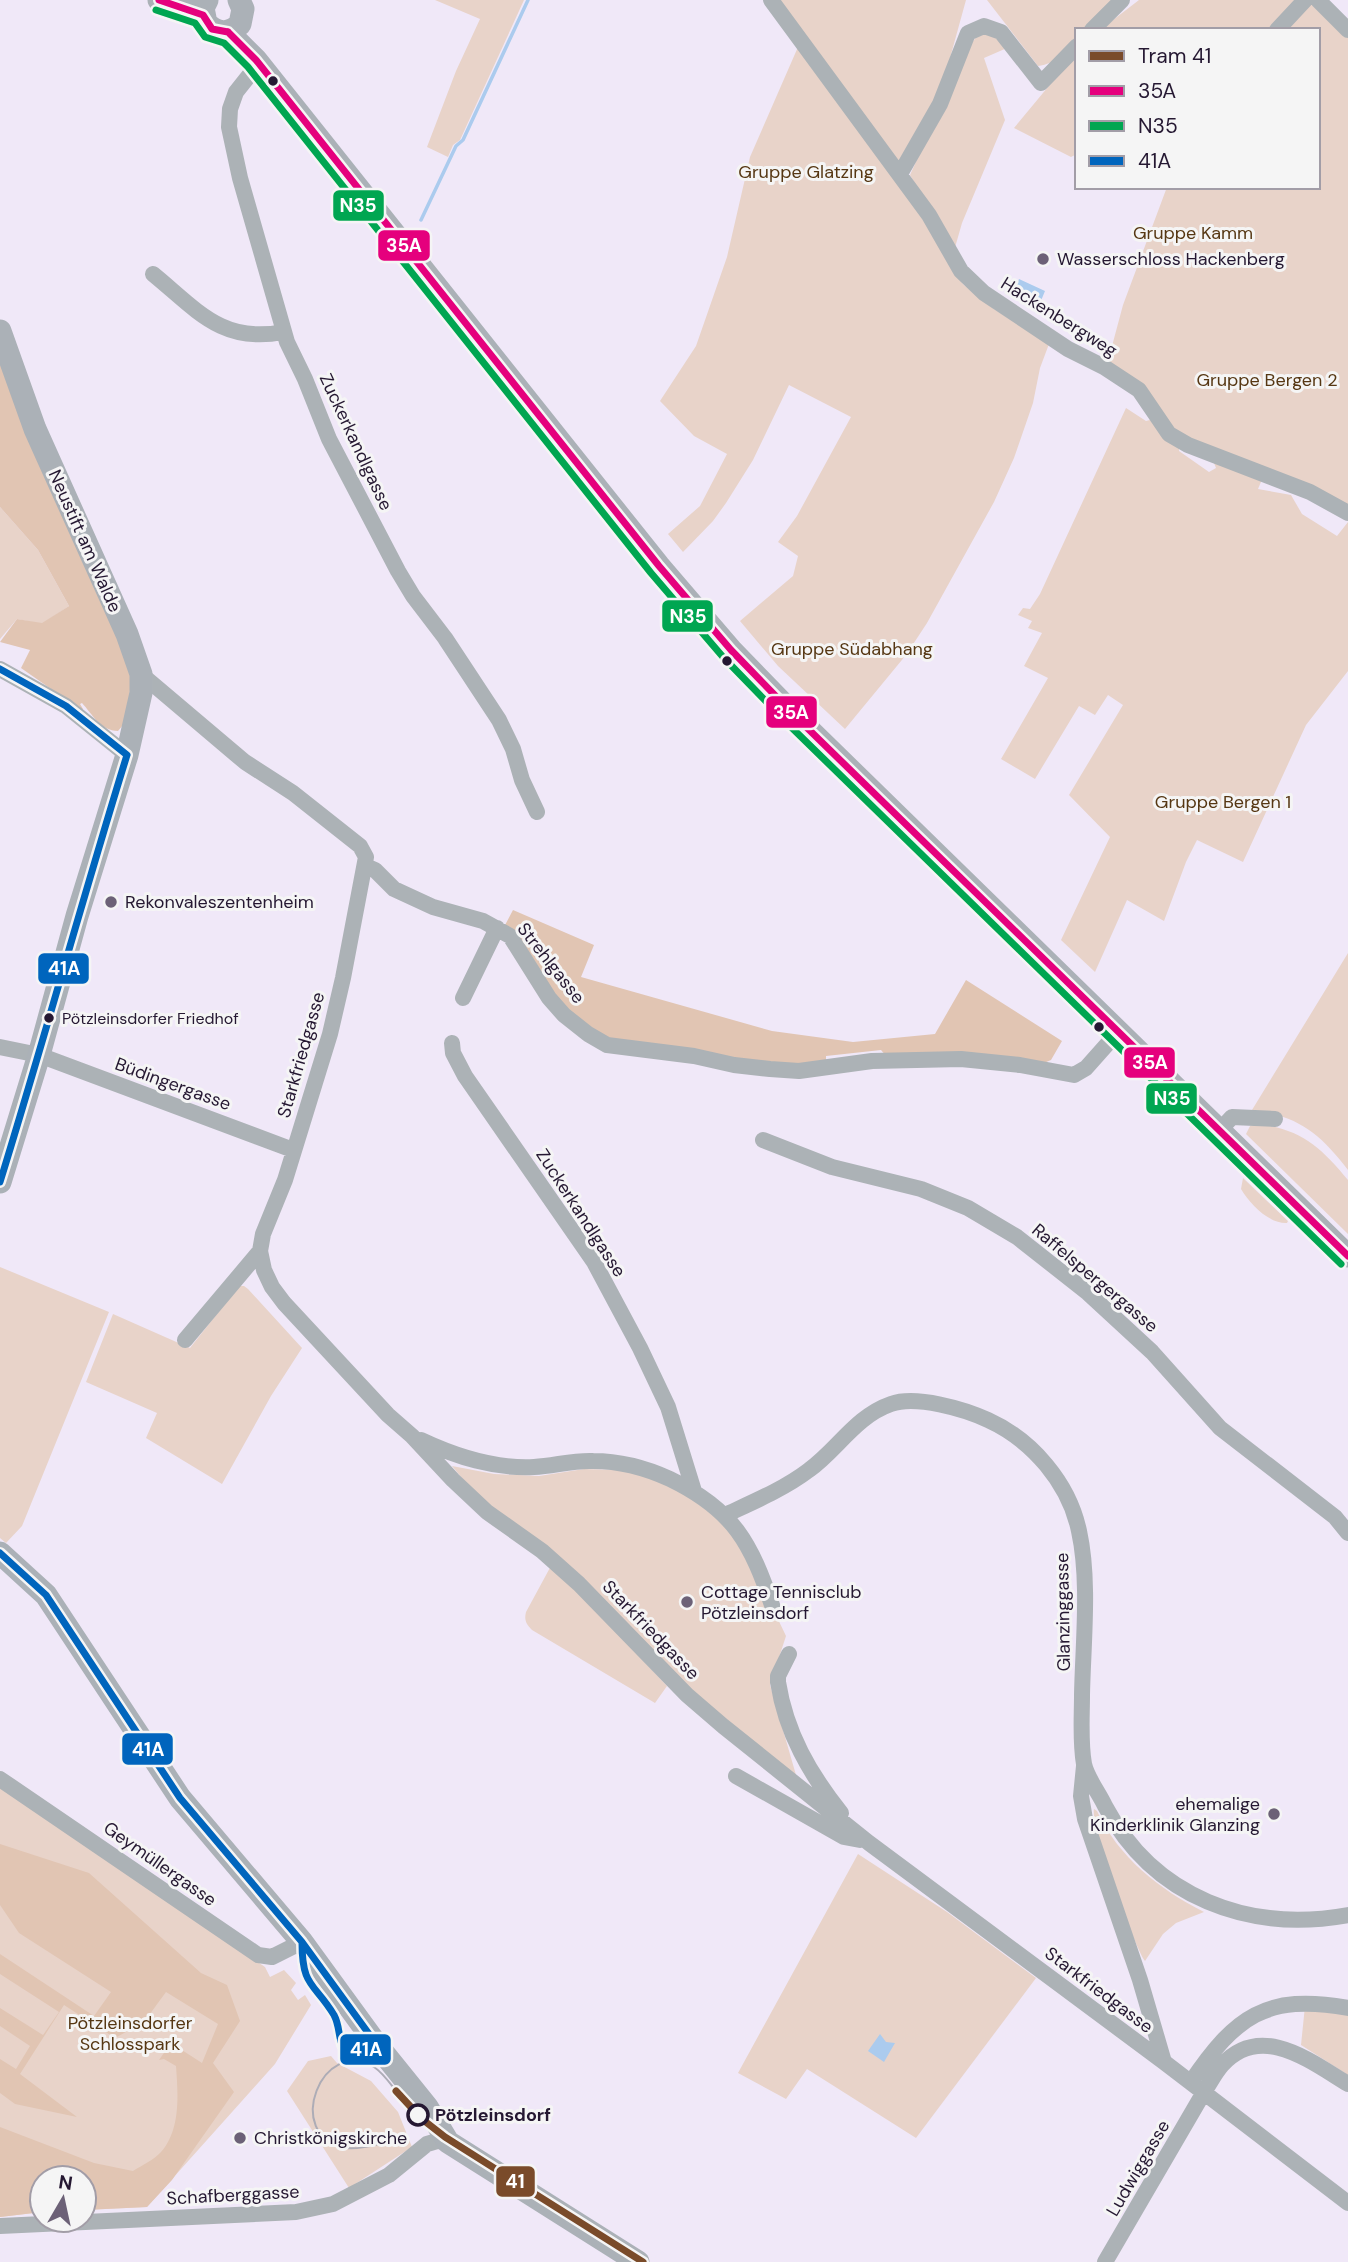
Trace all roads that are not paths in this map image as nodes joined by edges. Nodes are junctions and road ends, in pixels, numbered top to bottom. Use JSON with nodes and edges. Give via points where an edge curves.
{"nodes":[{"id":1,"x":159,"y":0,"type":"edge"},
{"id":2,"x":239,"y":0,"type":"edge"},
{"id":3,"x":771,"y":0,"type":"edge"},
{"id":4,"x":1122,"y":0,"type":"edge"},
{"id":5,"x":1305,"y":0,"type":"edge"},
{"id":6,"x":1318,"y":0,"type":"edge"},
{"id":7,"x":203,"y":4,"type":"edge"},
{"id":8,"x":234,"y":28,"type":"junction"},
{"id":9,"x":1094,"y":28,"type":"edge"},
{"id":10,"x":1278,"y":28,"type":"edge"},
{"id":11,"x":1348,"y":30,"type":"edge"},
{"id":12,"x":1075,"y":48,"type":"edge"},
{"id":13,"x":257,"y":62,"type":"junction"},
{"id":14,"x":900,"y":174,"type":"junction"},
{"id":15,"x":153,"y":274,"type":"dead end"},
{"id":16,"x":0,"y":331,"type":"edge"},
{"id":17,"x":283,"y":332,"type":"junction"},
{"id":18,"x":1345,"y":506,"type":"edge"},
{"id":19,"x":2,"y":668,"type":"edge"},
{"id":20,"x":141,"y":674,"type":"junction"},
{"id":21,"x":127,"y":755,"type":"junction"},
{"id":22,"x":537,"y":812,"type":"dead end"},
{"id":23,"x":366,"y":866,"type":"junction"},
{"id":24,"x":497,"y":928,"type":"junction"},
{"id":25,"x":463,"y":999,"type":"dead end"},
{"id":26,"x":1118,"y":1032,"type":"junction"},
{"id":27,"x":452,"y":1043,"type":"dead end"},
{"id":28,"x":0,"y":1047,"type":"edge"},
{"id":29,"x":39,"y":1055,"type":"junction"},
{"id":30,"x":1275,"y":1119,"type":"dead end"},
{"id":31,"x":1219,"y":1130,"type":"junction"},
{"id":32,"x":763,"y":1140,"type":"dead end"},
{"id":33,"x":293,"y":1150,"type":"junction"},
{"id":34,"x":0,"y":1182,"type":"edge"},
{"id":35,"x":260,"y":1251,"type":"junction"},
{"id":36,"x":1348,"y":1256,"type":"edge"},
{"id":37,"x":185,"y":1340,"type":"dead end"},
{"id":38,"x":412,"y":1436,"type":"junction"},
{"id":39,"x":694,"y":1490,"type":"junction"},
{"id":40,"x":725,"y":1515,"type":"junction"},
{"id":41,"x":1348,"y":1533,"type":"edge"},
{"id":42,"x":0,"y":1553,"type":"edge"},
{"id":43,"x":773,"y":1608,"type":"dead end"},
{"id":44,"x":789,"y":1654,"type":"dead end"},
{"id":45,"x":1084,"y":1766,"type":"junction"},
{"id":46,"x":736,"y":1776,"type":"dead end"},
{"id":47,"x":0,"y":1779,"type":"edge"},
{"id":48,"x":869,"y":1843,"type":"junction"},
{"id":49,"x":1348,"y":1915,"type":"edge"},
{"id":50,"x":302,"y":1942,"type":"junction"},
{"id":51,"x":1348,"y":2008,"type":"edge"},
{"id":52,"x":1164,"y":2062,"type":"junction"},
{"id":53,"x":1191,"y":2082,"type":"junction"},
{"id":54,"x":1348,"y":2084,"type":"edge"},
{"id":55,"x":1204,"y":2092,"type":"junction"},
{"id":56,"x":448,"y":2142,"type":"junction"},
{"id":57,"x":1348,"y":2203,"type":"edge"},
{"id":58,"x":0,"y":2226,"type":"edge"},
{"id":59,"x":638,"y":2262,"type":"edge"},
{"id":60,"x":1105,"y":2262,"type":"edge"}],
"edges":[{"from":1,"to":7,"type":"street"},
{"from":2,"to":8,"type":"street","via":[[243,9]]},
{"from":3,"to":14,"type":"street","name":"Hackenbergweg"},
{"from":4,"to":9,"type":"street"},
{"from":5,"to":10,"type":"street"},
{"from":6,"to":11,"type":"street"},
{"from":7,"to":8,"type":"street","via":[[206,23],[212,29],[219,33]]},
{"from":8,"to":13,"type":"street"},
{"from":12,"to":14,"type":"street","via":[[1041,83],[1001,32],[984,26],[968,33],[940,104]]},
{"from":13,"to":17,"type":"street","name":"Zuckerkandlgasse","via":[[236,92],[229,127]]},
{"from":13,"to":26,"type":"street","via":[[722,640]]},
{"from":14,"to":18,"type":"street","name":"Hackenbergweg","via":[[961,271],[984,293],[1139,390],[1169,434]]},
{"from":15,"to":17,"type":"street","via":[[229,331],[263,336]]},
{"from":16,"to":20,"type":"street","name":"Neustift am Walde","via":[[35,429]]},
{"from":17,"to":22,"type":"street","name":"Zuckerkandlgasse","via":[[330,439],[398,571],[499,720]]},
{"from":19,"to":21,"type":"street","via":[[65,706]]},
{"from":20,"to":21,"type":"street","name":"Neustift am Walde"},
{"from":20,"to":23,"type":"street","name":"Strehlgasse","via":[[245,762],[360,846]]},
{"from":21,"to":29,"type":"street","name":"Neustift am Walde"},
{"from":23,"to":24,"type":"street","name":"Strehlgasse","via":[[394,888],[423,902]]},
{"from":23,"to":33,"type":"street","name":"Starkfriedgasse","via":[[330,1034]]},
{"from":24,"to":25,"type":"street"},
{"from":24,"to":26,"type":"street","name":"Strehlgasse","via":[[510,936],[535,979],[564,1014],[607,1045],[770,1069],[961,1059],[1074,1075]]},
{"from":26,"to":31,"type":"street"},
{"from":27,"to":39,"type":"street","name":"Zuckerkandlgasse","via":[[465,1076],[607,1286],[668,1407]]},
{"from":28,"to":29,"type":"street","name":"Büdingergasse"},
{"from":29,"to":33,"type":"street","name":"Büdingergasse"},
{"from":29,"to":34,"type":"street","name":"Neustift am Walde"},
{"from":30,"to":31,"type":"street","via":[[1232,1117]]},
{"from":31,"to":36,"type":"street"},
{"from":32,"to":41,"type":"street","name":"Raffelspergergasse","via":[[832,1167],[921,1189],[968,1208],[1017,1237],[1134,1335],[1220,1428],[1335,1517]]},
{"from":33,"to":35,"type":"street","name":"Starkfriedgasse"},
{"from":35,"to":37,"type":"street","name":"Starkfriedgasse"},
{"from":35,"to":38,"type":"street","name":"Starkfriedgasse","via":[[272,1287],[284,1303]]},
{"from":38,"to":39,"type":"street","name":"Starkfriedgasse","via":[[460,1457],[500,1466],[620,1463]]},
{"from":38,"to":48,"type":"street","name":"Starkfriedgasse","via":[[487,1512],[579,1584],[687,1695]]},
{"from":39,"to":40,"type":"street","name":"Starkfriedgasse"},
{"from":40,"to":43,"type":"street","name":"Starkfriedgasse","via":[[754,1558]]},
{"from":40,"to":45,"type":"street","name":"Glanzinggasse","via":[[809,1470],[862,1419],[892,1403],[927,1402],[968,1411],[1024,1442],[1050,1468],[1079,1529],[1085,1567]]},
{"from":42,"to":50,"type":"street","via":[[46,1595],[180,1798]]},
{"from":44,"to":48,"type":"street","name":"Starkfriedgasse","via":[[778,1682],[790,1731],[814,1778]]},
{"from":45,"to":49,"type":"street","name":"Glanzinggasse","via":[[1128,1841],[1155,1869],[1192,1895],[1231,1912],[1261,1917],[1310,1921]]},
{"from":45,"to":52,"type":"street","name":"Glanzinggasse","via":[[1084,1819]]},
{"from":46,"to":48,"type":"street","name":"Starkfriedgasse","via":[[844,1837]]},
{"from":47,"to":50,"type":"street","name":"Geymüllergasse","via":[[258,1955],[272,1957]]},
{"from":48,"to":52,"type":"street","name":"Starkfriedgasse"},
{"from":50,"to":56,"type":"street","via":[[427,2107]]},
{"from":51,"to":53,"type":"street","via":[[1302,2003],[1255,2015],[1220,2042]]},
{"from":52,"to":53,"type":"street","name":"Starkfriedgasse"},
{"from":53,"to":55,"type":"street","name":"Starkfriedgasse"},
{"from":54,"to":55,"type":"street","name":"Ludwiggasse","via":[[1280,2047],[1254,2046],[1226,2061]]},
{"from":55,"to":57,"type":"street","name":"Starkfriedgasse"},
{"from":55,"to":60,"type":"street","name":"Ludwiggasse"},
{"from":56,"to":58,"type":"street","name":"Schafberggasse","via":[[427,2144],[374,2184],[317,2209]]},
{"from":56,"to":59,"type":"street"}]}
